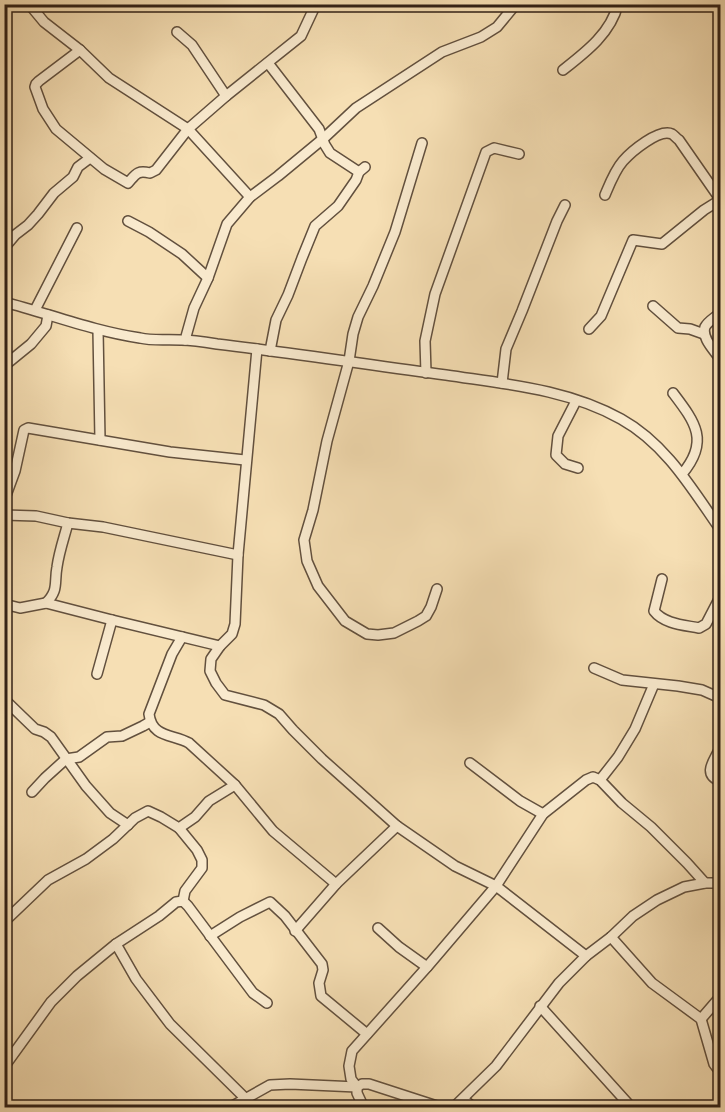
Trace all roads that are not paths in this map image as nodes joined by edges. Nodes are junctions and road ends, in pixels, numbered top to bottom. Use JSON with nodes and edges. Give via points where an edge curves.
{"nodes":[{"id":1,"x":29,"y":4,"type":"edge"},
{"id":2,"x":316,"y":4,"type":"edge"},
{"id":3,"x":516,"y":4,"type":"edge"},
{"id":4,"x":618,"y":4,"type":"edge"},
{"id":5,"x":177,"y":32,"type":"dead end"},
{"id":6,"x":80,"y":50,"type":"junction"},
{"id":7,"x":268,"y":63,"type":"junction"},
{"id":8,"x":564,"y":70,"type":"dead end"},
{"id":9,"x":226,"y":96,"type":"junction"},
{"id":10,"x":188,"y":129,"type":"junction"},
{"id":11,"x":324,"y":138,"type":"junction"},
{"id":12,"x":422,"y":143,"type":"dead end"},
{"id":13,"x":519,"y":154,"type":"dead end"},
{"id":14,"x":90,"y":158,"type":"junction"},
{"id":15,"x":605,"y":195,"type":"dead end"},
{"id":16,"x":250,"y":197,"type":"junction"},
{"id":17,"x":720,"y":200,"type":"edge"},
{"id":18,"x":565,"y":205,"type":"dead end"},
{"id":19,"x":128,"y":222,"type":"dead end"},
{"id":20,"x":77,"y":228,"type":"dead end"},
{"id":21,"x":4,"y":248,"type":"edge"},
{"id":22,"x":208,"y":278,"type":"junction"},
{"id":23,"x":4,"y":302,"type":"edge"},
{"id":24,"x":653,"y":306,"type":"dead end"},
{"id":25,"x":35,"y":310,"type":"junction"},
{"id":26,"x":720,"y":313,"type":"edge"},
{"id":27,"x":48,"y":315,"type":"junction"},
{"id":28,"x":589,"y":329,"type":"dead end"},
{"id":29,"x":98,"y":330,"type":"junction"},
{"id":30,"x":704,"y":334,"type":"junction"},
{"id":31,"x":185,"y":340,"type":"junction"},
{"id":32,"x":256,"y":349,"type":"junction"},
{"id":33,"x":270,"y":351,"type":"junction"},
{"id":34,"x":720,"y":358,"type":"edge"},
{"id":35,"x":349,"y":361,"type":"junction"},
{"id":36,"x":4,"y":366,"type":"edge"},
{"id":37,"x":426,"y":373,"type":"junction"},
{"id":38,"x":502,"y":383,"type":"junction"},
{"id":39,"x":673,"y":393,"type":"dead end"},
{"id":40,"x":576,"y":401,"type":"junction"},
{"id":41,"x":100,"y":440,"type":"junction"},
{"id":42,"x":245,"y":460,"type":"junction"},
{"id":43,"x":578,"y":468,"type":"dead end"},
{"id":44,"x":682,"y":474,"type":"junction"},
{"id":45,"x":4,"y":501,"type":"edge"},
{"id":46,"x":4,"y":515,"type":"edge"},
{"id":47,"x":68,"y":523,"type":"junction"},
{"id":48,"x":720,"y":529,"type":"edge"},
{"id":49,"x":237,"y":555,"type":"junction"},
{"id":50,"x":662,"y":579,"type":"dead end"},
{"id":51,"x":436,"y":590,"type":"dead end"},
{"id":52,"x":720,"y":597,"type":"edge"},
{"id":53,"x":46,"y":603,"type":"junction"},
{"id":54,"x":4,"y":604,"type":"edge"},
{"id":55,"x":112,"y":620,"type":"junction"},
{"id":56,"x":182,"y":637,"type":"junction"},
{"id":57,"x":220,"y":646,"type":"junction"},
{"id":58,"x":594,"y":668,"type":"dead end"},
{"id":59,"x":97,"y":674,"type":"dead end"},
{"id":60,"x":654,"y":684,"type":"junction"},
{"id":61,"x":720,"y":698,"type":"edge"},
{"id":62,"x":4,"y":699,"type":"edge"},
{"id":63,"x":150,"y":722,"type":"junction"},
{"id":64,"x":720,"y":748,"type":"edge"},
{"id":65,"x":66,"y":759,"type":"junction"},
{"id":66,"x":470,"y":763,"type":"dead end"},
{"id":67,"x":600,"y":780,"type":"junction"},
{"id":68,"x":720,"y":782,"type":"edge"},
{"id":69,"x":235,"y":785,"type":"junction"},
{"id":70,"x":32,"y":792,"type":"dead end"},
{"id":71,"x":543,"y":814,"type":"junction"},
{"id":72,"x":128,"y":825,"type":"junction"},
{"id":73,"x":397,"y":826,"type":"junction"},
{"id":74,"x":179,"y":828,"type":"junction"},
{"id":75,"x":705,"y":883,"type":"junction"},
{"id":76,"x":720,"y":883,"type":"edge"},
{"id":77,"x":336,"y":884,"type":"junction"},
{"id":78,"x":496,"y":886,"type":"junction"},
{"id":79,"x":183,"y":901,"type":"junction"},
{"id":80,"x":4,"y":922,"type":"edge"},
{"id":81,"x":378,"y":928,"type":"dead end"},
{"id":82,"x":295,"y":931,"type":"junction"},
{"id":83,"x":210,"y":936,"type":"junction"},
{"id":84,"x":610,"y":937,"type":"junction"},
{"id":85,"x":116,"y":944,"type":"junction"},
{"id":86,"x":585,"y":956,"type":"junction"},
{"id":87,"x":427,"y":967,"type":"junction"},
{"id":88,"x":720,"y":997,"type":"edge"},
{"id":89,"x":267,"y":1003,"type":"dead end"},
{"id":90,"x":540,"y":1006,"type":"junction"},
{"id":91,"x":701,"y":1020,"type":"junction"},
{"id":92,"x":367,"y":1034,"type":"junction"},
{"id":93,"x":4,"y":1067,"type":"edge"},
{"id":94,"x":720,"y":1072,"type":"edge"},
{"id":95,"x":357,"y":1088,"type":"junction"},
{"id":96,"x":245,"y":1098,"type":"junction"},
{"id":97,"x":463,"y":1099,"type":"junction"},
{"id":98,"x":229,"y":1107,"type":"edge"},
{"id":99,"x":364,"y":1107,"type":"edge"},
{"id":100,"x":443,"y":1107,"type":"edge"},
{"id":101,"x":449,"y":1107,"type":"edge"},
{"id":102,"x":474,"y":1107,"type":"edge"},
{"id":103,"x":632,"y":1107,"type":"edge"}],
"edges":[{"from":1,"to":6,"type":"street","via":[[44,22]]},
{"from":2,"to":7,"type":"street","via":[[301,36]]},
{"from":3,"to":11,"type":"street","via":[[497,27],[442,52],[399,79],[356,108]]},
{"from":4,"to":8,"type":"street","via":[[607,29]]},
{"from":5,"to":9,"type":"street","via":[[192,45]]},
{"from":6,"to":10,"type":"street","via":[[109,78]]},
{"from":6,"to":14,"type":"street","via":[[35,87],[56,129]]},
{"from":7,"to":9,"type":"street"},
{"from":7,"to":11,"type":"street"},
{"from":9,"to":10,"type":"street"},
{"from":10,"to":14,"type":"street","via":[[156,170],[136,173],[128,183]]},
{"from":10,"to":16,"type":"street"},
{"from":11,"to":16,"type":"street"},
{"from":11,"to":33,"type":"street","via":[[330,153],[362,169],[338,206],[315,226],[276,320]]},
{"from":12,"to":35,"type":"street","via":[[395,232],[358,317]]},
{"from":13,"to":37,"type":"street","via":[[494,148],[486,152],[435,294],[425,341]]},
{"from":14,"to":21,"type":"street"},
{"from":15,"to":17,"type":"street","via":[[624,160],[643,143],[671,133]]},
{"from":16,"to":22,"type":"street","via":[[227,224]]},
{"from":17,"to":28,"type":"street","via":[[662,244],[633,240],[601,316]]},
{"from":18,"to":38,"type":"street","via":[[507,349]]},
{"from":19,"to":22,"type":"street","via":[[182,254]]},
{"from":20,"to":25,"type":"street"},
{"from":22,"to":31,"type":"street"},
{"from":23,"to":25,"type":"street"},
{"from":24,"to":30,"type":"street","via":[[678,328]]},
{"from":25,"to":27,"type":"street"},
{"from":26,"to":30,"type":"street","via":[[705,327]]},
{"from":27,"to":29,"type":"street"},
{"from":27,"to":36,"type":"street","via":[[46,326],[31,344]]},
{"from":29,"to":31,"type":"street","via":[[143,339]]},
{"from":29,"to":41,"type":"street"},
{"from":30,"to":34,"type":"street"},
{"from":31,"to":32,"type":"street"},
{"from":32,"to":33,"type":"street"},
{"from":32,"to":42,"type":"street"},
{"from":33,"to":35,"type":"street"},
{"from":35,"to":37,"type":"street"},
{"from":35,"to":51,"type":"street","via":[[304,540],[307,561],[335,610],[367,634],[394,633],[426,616]]},
{"from":37,"to":38,"type":"street"},
{"from":38,"to":40,"type":"street"},
{"from":39,"to":44,"type":"street","via":[[692,417],[698,435],[696,452]]},
{"from":40,"to":43,"type":"street","via":[[558,436],[556,455],[565,464]]},
{"from":40,"to":44,"type":"street","via":[[622,420],[662,451]]},
{"from":41,"to":42,"type":"street"},
{"from":41,"to":45,"type":"street","via":[[26,429]]},
{"from":42,"to":49,"type":"street"},
{"from":44,"to":48,"type":"street"},
{"from":46,"to":47,"type":"street"},
{"from":47,"to":49,"type":"street"},
{"from":47,"to":53,"type":"street","via":[[53,597]]},
{"from":49,"to":57,"type":"street","via":[[235,624],[232,634]]},
{"from":50,"to":52,"type":"street","via":[[654,611],[668,621],[699,628],[706,624]]},
{"from":53,"to":54,"type":"street","via":[[21,608]]},
{"from":53,"to":55,"type":"street"},
{"from":55,"to":56,"type":"street"},
{"from":55,"to":59,"type":"street"},
{"from":56,"to":57,"type":"street"},
{"from":56,"to":63,"type":"street","via":[[149,714]]},
{"from":57,"to":73,"type":"street","via":[[211,659],[210,670],[225,695],[264,705],[279,714],[322,759]]},
{"from":58,"to":60,"type":"street","via":[[622,680]]},
{"from":60,"to":61,"type":"street","via":[[702,690]]},
{"from":60,"to":67,"type":"street","via":[[635,729]]},
{"from":62,"to":65,"type":"street","via":[[35,729],[51,737]]},
{"from":63,"to":65,"type":"street","via":[[122,736],[107,737],[79,757]]},
{"from":63,"to":69,"type":"street","via":[[167,736],[185,740]]},
{"from":64,"to":68,"type":"street","via":[[710,768],[711,776]]},
{"from":65,"to":70,"type":"street"},
{"from":65,"to":72,"type":"street","via":[[110,813]]},
{"from":66,"to":71,"type":"street"},
{"from":67,"to":71,"type":"street","via":[[586,780]]},
{"from":67,"to":75,"type":"street"},
{"from":69,"to":74,"type":"street","via":[[209,801]]},
{"from":69,"to":77,"type":"street","via":[[273,831]]},
{"from":71,"to":78,"type":"street"},
{"from":72,"to":74,"type":"street","via":[[148,811]]},
{"from":72,"to":80,"type":"street","via":[[86,859],[48,880]]},
{"from":73,"to":77,"type":"street"},
{"from":73,"to":78,"type":"street","via":[[455,866]]},
{"from":74,"to":79,"type":"street","via":[[202,860],[202,868],[185,891]]},
{"from":75,"to":76,"type":"street"},
{"from":75,"to":84,"type":"street","via":[[684,887],[657,900]]},
{"from":77,"to":82,"type":"street"},
{"from":78,"to":86,"type":"street"},
{"from":78,"to":87,"type":"street"},
{"from":79,"to":83,"type":"street"},
{"from":79,"to":85,"type":"street"},
{"from":81,"to":87,"type":"street"},
{"from":82,"to":83,"type":"street","via":[[270,902]]},
{"from":82,"to":92,"type":"street","via":[[322,964],[321,996]]},
{"from":83,"to":89,"type":"street","via":[[253,993]]},
{"from":84,"to":86,"type":"street"},
{"from":84,"to":91,"type":"street","via":[[652,983]]},
{"from":85,"to":93,"type":"street","via":[[51,1002]]},
{"from":85,"to":96,"type":"street","via":[[136,979],[170,1024]]},
{"from":86,"to":90,"type":"street"},
{"from":87,"to":92,"type":"street"},
{"from":88,"to":91,"type":"street"},
{"from":90,"to":97,"type":"street","via":[[496,1065]]},
{"from":90,"to":103,"type":"street"},
{"from":91,"to":94,"type":"street"},
{"from":92,"to":95,"type":"street","via":[[352,1051],[349,1066]]},
{"from":95,"to":96,"type":"street","via":[[270,1085]]},
{"from":95,"to":99,"type":"street"},
{"from":95,"to":100,"type":"street","via":[[369,1084]]},
{"from":96,"to":98,"type":"street"},
{"from":97,"to":101,"type":"street"},
{"from":97,"to":102,"type":"street"}]}
